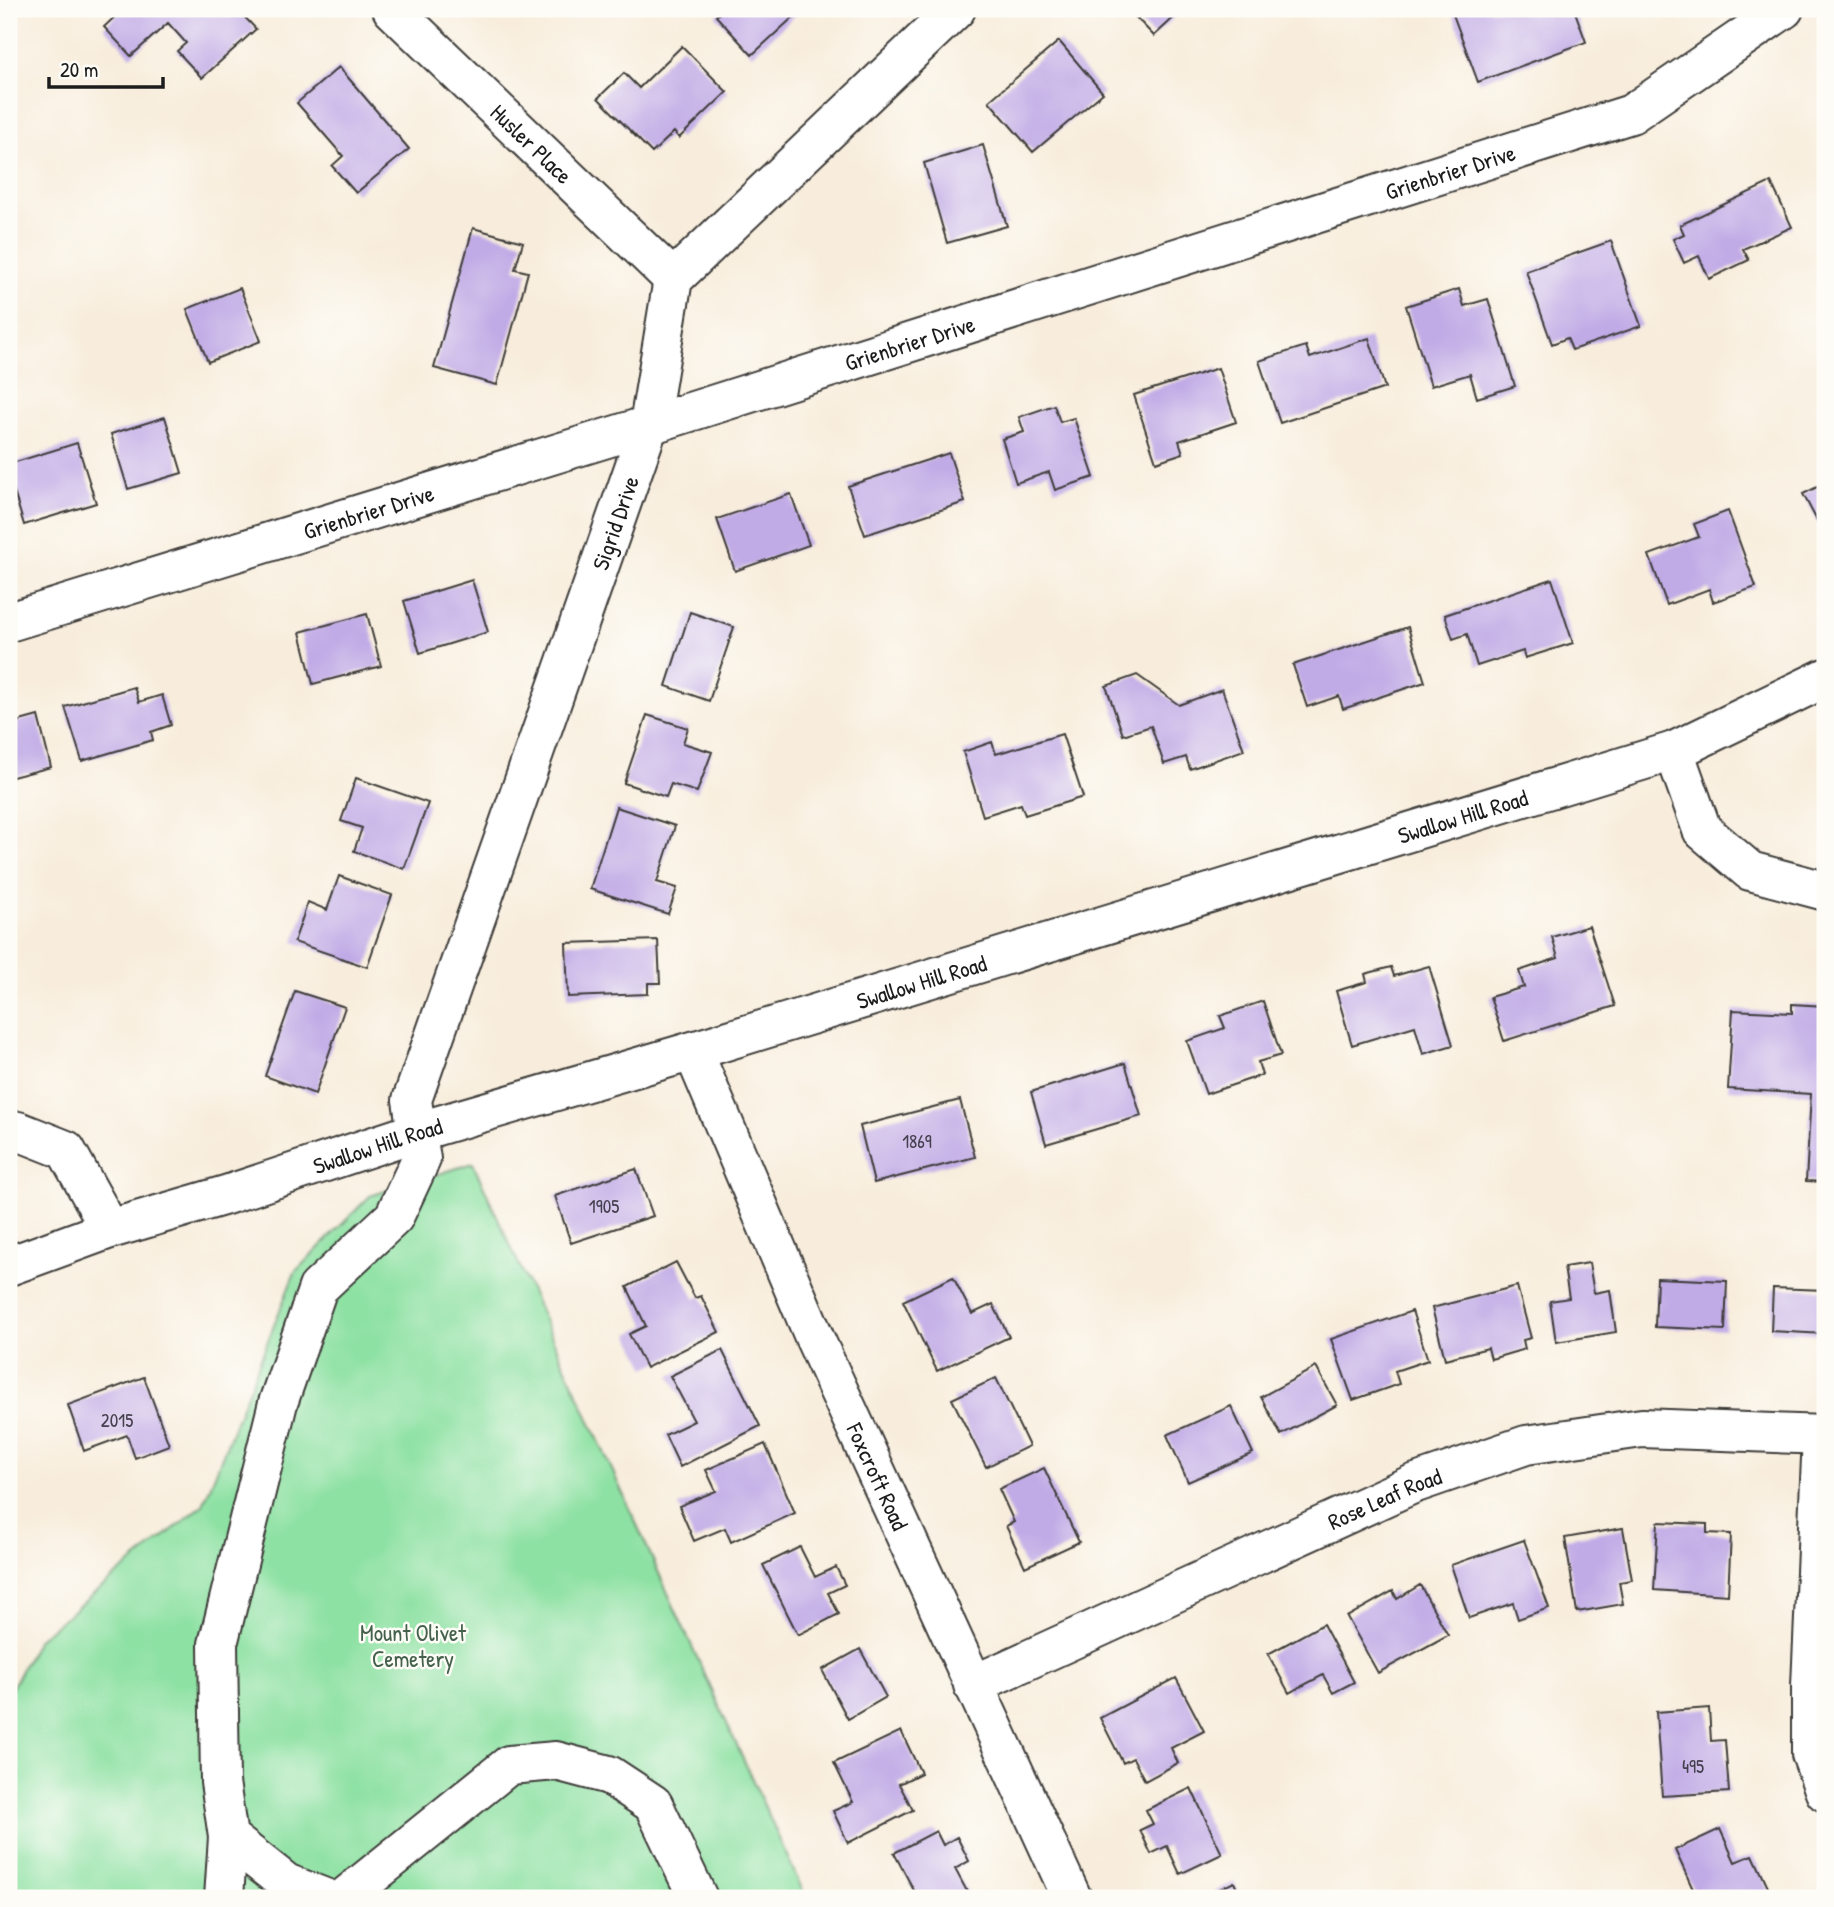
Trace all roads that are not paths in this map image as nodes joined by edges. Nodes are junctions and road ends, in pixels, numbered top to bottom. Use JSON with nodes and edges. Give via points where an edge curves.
{"nodes":[{"id":1,"x":392,"y":9,"type":"edge"},
{"id":2,"x":956,"y":9,"type":"edge"},
{"id":3,"x":1784,"y":9,"type":"edge"},
{"id":4,"x":673,"y":279,"type":"junction"},
{"id":5,"x":649,"y":425,"type":"junction"},
{"id":6,"x":9,"y":622,"type":"edge"},
{"id":7,"x":1825,"y":678,"type":"edge"},
{"id":8,"x":1674,"y":751,"type":"junction"},
{"id":9,"x":1825,"y":891,"type":"edge"},
{"id":10,"x":693,"y":1051,"type":"junction"},
{"id":11,"x":9,"y":1130,"type":"edge"},
{"id":12,"x":416,"y":1132,"type":"junction"},
{"id":13,"x":110,"y":1229,"type":"junction"},
{"id":14,"x":9,"y":1266,"type":"edge"},
{"id":15,"x":1824,"y":1435,"type":"edge"},
{"id":16,"x":973,"y":1685,"type":"junction"},
{"id":17,"x":1825,"y":1791,"type":"edge"},
{"id":18,"x":228,"y":1837,"type":"junction"},
{"id":19,"x":224,"y":1898,"type":"edge"},
{"id":20,"x":325,"y":1898,"type":"edge"},
{"id":21,"x":344,"y":1898,"type":"edge"},
{"id":22,"x":698,"y":1898,"type":"edge"},
{"id":23,"x":1072,"y":1898,"type":"edge"}],
"edges":[{"from":1,"to":4,"type":"street","name":"Husler Place"},
{"from":2,"to":4,"type":"street"},
{"from":3,"to":5,"type":"street","name":"Grienbrier Drive","via":[[1631,114]]},
{"from":4,"to":5,"type":"street","name":"Sigrid Drive"},
{"from":5,"to":6,"type":"street","name":"Grienbrier Drive"},
{"from":5,"to":12,"type":"street","name":"Sigrid Drive","via":[[412,1100]]},
{"from":7,"to":8,"type":"street","name":"Swallow Hill Road"},
{"from":8,"to":9,"type":"street","via":[[1702,830],[1750,871]]},
{"from":8,"to":10,"type":"street","name":"Swallow Hill Road"},
{"from":10,"to":12,"type":"street","name":"Swallow Hill Road"},
{"from":10,"to":16,"type":"street","name":"Foxcroft Road","via":[[815,1339]]},
{"from":11,"to":13,"type":"street","via":[[66,1150]]},
{"from":12,"to":13,"type":"street","name":"Swallow Hill Road"},
{"from":12,"to":18,"type":"street","name":"Sigrid Drive","via":[[421,1160],[394,1217],[317,1288],[278,1403],[218,1644],[220,1782]]},
{"from":13,"to":14,"type":"street","name":"Swallow Hill Road"},
{"from":15,"to":16,"type":"street","name":"Rose Leaf Road","via":[[1642,1428],[1526,1445],[1413,1484]]},
{"from":15,"to":17,"type":"street","via":[[1811,1754]]},
{"from":16,"to":23,"type":"street","name":"Foxcroft Road"},
{"from":18,"to":19,"type":"street","name":"Sigrid Drive"},
{"from":18,"to":20,"type":"street","via":[[286,1883]]},
{"from":21,"to":22,"type":"street","via":[[509,1765],[556,1761],[609,1775],[653,1804]]}]}
